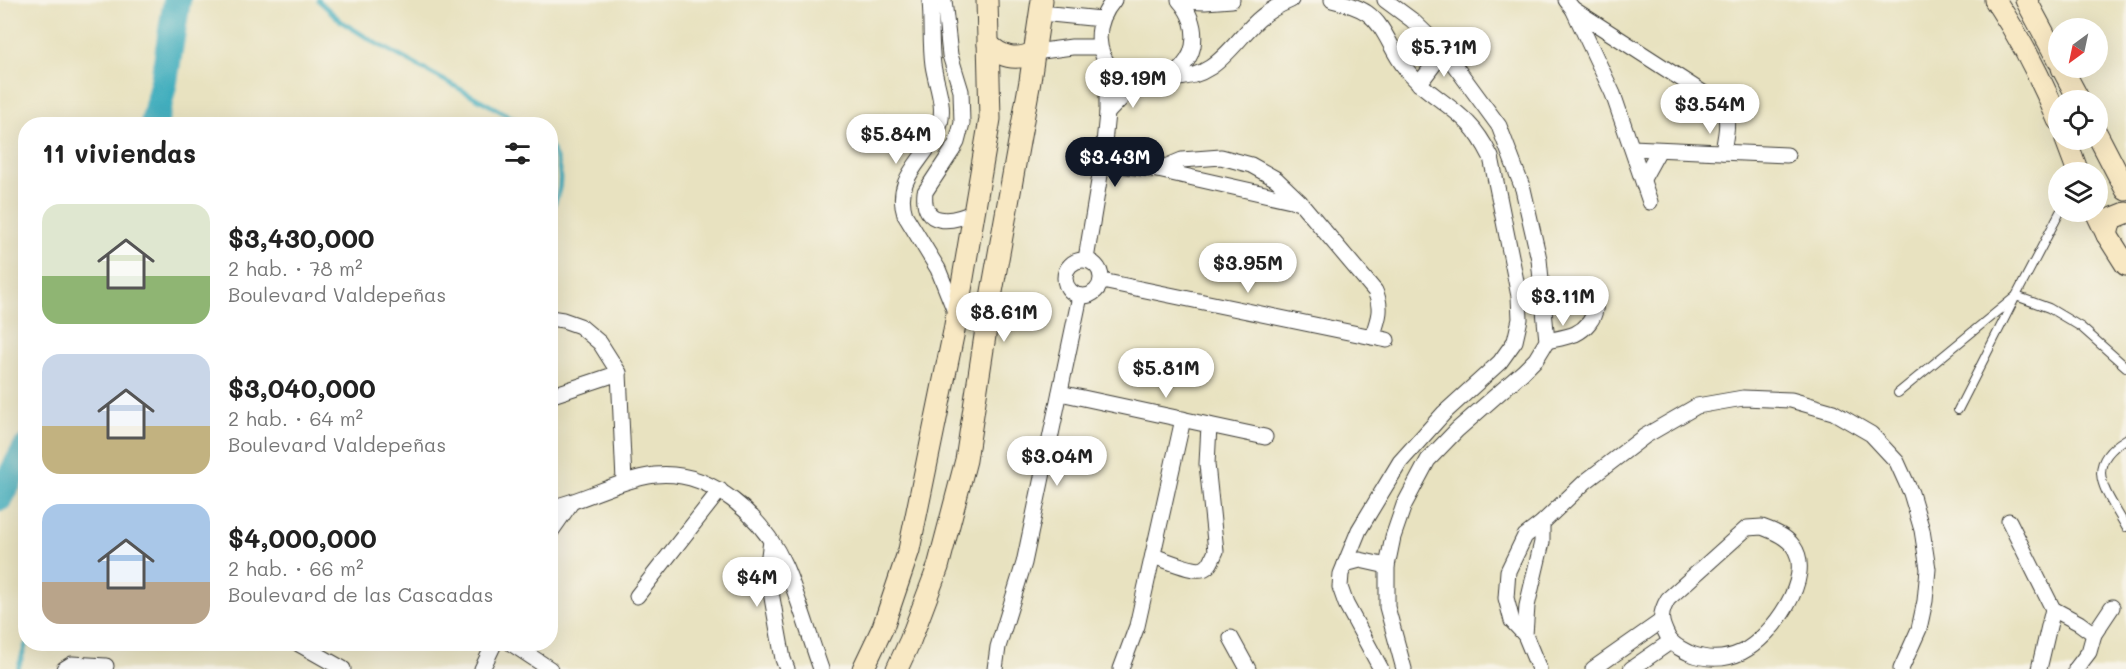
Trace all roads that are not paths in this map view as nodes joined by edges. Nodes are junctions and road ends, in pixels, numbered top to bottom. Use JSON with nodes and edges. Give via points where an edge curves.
{"nodes":[{"id":1,"x":930,"y":0,"type":"edge"},
{"id":2,"x":944,"y":0,"type":"edge"},
{"id":3,"x":987,"y":0,"type":"edge"},
{"id":4,"x":1114,"y":0,"type":"edge"},
{"id":5,"x":1179,"y":0,"type":"edge"},
{"id":6,"x":1232,"y":0,"type":"edge"},
{"id":7,"x":1291,"y":0,"type":"edge"},
{"id":8,"x":1332,"y":0,"type":"edge"},
{"id":9,"x":1385,"y":0,"type":"edge"},
{"id":10,"x":1995,"y":0,"type":"edge"},
{"id":11,"x":2026,"y":0,"type":"edge"},
{"id":12,"x":1569,"y":4,"type":"edge"},
{"id":13,"x":1041,"y":6,"type":"edge"},
{"id":14,"x":1101,"y":19,"type":"junction"},
{"id":15,"x":2048,"y":41,"type":"edge"},
{"id":16,"x":988,"y":44,"type":"junction"},
{"id":17,"x":1099,"y":47,"type":"junction"},
{"id":18,"x":1444,"y":51,"type":"junction"},
{"id":19,"x":1035,"y":52,"type":"junction"},
{"id":20,"x":1107,"y":63,"type":"junction"},
{"id":21,"x":1170,"y":78,"type":"junction"},
{"id":22,"x":1136,"y":83,"type":"junction"},
{"id":23,"x":1419,"y":84,"type":"junction"},
{"id":24,"x":2048,"y":96,"type":"edge"},
{"id":25,"x":1107,"y":112,"type":"junction"},
{"id":26,"x":1632,"y":148,"type":"junction"},
{"id":27,"x":1659,"y":150,"type":"junction"},
{"id":28,"x":2105,"y":150,"type":"edge"},
{"id":29,"x":1723,"y":152,"type":"junction"},
{"id":30,"x":1786,"y":155,"type":"dead end"},
{"id":31,"x":1102,"y":163,"type":"junction"},
{"id":32,"x":1158,"y":170,"type":"junction"},
{"id":33,"x":1643,"y":179,"type":"junction"},
{"id":34,"x":2126,"y":190,"type":"edge"},
{"id":35,"x":1300,"y":202,"type":"junction"},
{"id":36,"x":1650,"y":202,"type":"dead end"},
{"id":37,"x":974,"y":212,"type":"junction"},
{"id":38,"x":2126,"y":213,"type":"edge"},
{"id":39,"x":2055,"y":222,"type":"edge"},
{"id":40,"x":2101,"y":222,"type":"edge"},
{"id":41,"x":2107,"y":235,"type":"junction"},
{"id":42,"x":1086,"y":259,"type":"junction"},
{"id":43,"x":2126,"y":265,"type":"edge"},
{"id":44,"x":1102,"y":281,"type":"junction"},
{"id":45,"x":1543,"y":294,"type":"junction"},
{"id":46,"x":1080,"y":296,"type":"junction"},
{"id":47,"x":2016,"y":296,"type":"junction"},
{"id":48,"x":957,"y":317,"type":"junction"},
{"id":49,"x":558,"y":319,"type":"edge"},
{"id":50,"x":1547,"y":341,"type":"junction"},
{"id":51,"x":2126,"y":367,"type":"edge"},
{"id":52,"x":619,"y":373,"type":"junction"},
{"id":53,"x":1484,"y":376,"type":"junction"},
{"id":54,"x":558,"y":393,"type":"edge"},
{"id":55,"x":1060,"y":393,"type":"junction"},
{"id":56,"x":1500,"y":393,"type":"junction"},
{"id":57,"x":1898,"y":393,"type":"dead end"},
{"id":58,"x":1958,"y":410,"type":"dead end"},
{"id":59,"x":1183,"y":419,"type":"junction"},
{"id":60,"x":1209,"y":425,"type":"junction"},
{"id":61,"x":1265,"y":437,"type":"dead end"},
{"id":62,"x":2126,"y":439,"type":"edge"},
{"id":63,"x":624,"y":481,"type":"junction"},
{"id":64,"x":720,"y":490,"type":"junction"},
{"id":65,"x":571,"y":503,"type":"junction"},
{"id":66,"x":558,"y":506,"type":"edge"},
{"id":67,"x":2009,"y":521,"type":"dead end"},
{"id":68,"x":558,"y":522,"type":"edge"},
{"id":69,"x":1542,"y":523,"type":"junction"},
{"id":70,"x":2126,"y":527,"type":"edge"},
{"id":71,"x":771,"y":541,"type":"junction"},
{"id":72,"x":1153,"y":556,"type":"junction"},
{"id":73,"x":1345,"y":564,"type":"junction"},
{"id":74,"x":1387,"y":566,"type":"junction"},
{"id":75,"x":637,"y":596,"type":"dead end"},
{"id":76,"x":2112,"y":607,"type":"dead end"},
{"id":77,"x":2053,"y":609,"type":"junction"},
{"id":78,"x":1660,"y":622,"type":"junction"},
{"id":79,"x":1525,"y":634,"type":"junction"},
{"id":80,"x":2094,"y":634,"type":"junction"},
{"id":81,"x":1231,"y":638,"type":"dead end"},
{"id":82,"x":1670,"y":642,"type":"junction"},
{"id":83,"x":311,"y":651,"type":"edge"},
{"id":84,"x":491,"y":651,"type":"edge"},
{"id":85,"x":523,"y":651,"type":"edge"},
{"id":86,"x":106,"y":666,"type":"dead end"},
{"id":87,"x":64,"y":669,"type":"edge"},
{"id":88,"x":343,"y":669,"type":"edge"},
{"id":89,"x":482,"y":669,"type":"edge"},
{"id":90,"x":550,"y":669,"type":"edge"},
{"id":91,"x":787,"y":669,"type":"edge"},
{"id":92,"x":821,"y":669,"type":"edge"},
{"id":93,"x":863,"y":669,"type":"edge"},
{"id":94,"x":897,"y":669,"type":"edge"},
{"id":95,"x":995,"y":669,"type":"edge"},
{"id":96,"x":1121,"y":669,"type":"edge"},
{"id":97,"x":1248,"y":669,"type":"edge"},
{"id":98,"x":1381,"y":669,"type":"edge"},
{"id":99,"x":1404,"y":669,"type":"edge"},
{"id":100,"x":1539,"y":669,"type":"edge"},
{"id":101,"x":1593,"y":669,"type":"edge"},
{"id":102,"x":1631,"y":669,"type":"edge"},
{"id":103,"x":1901,"y":669,"type":"edge"},
{"id":104,"x":2039,"y":669,"type":"edge"},
{"id":105,"x":2076,"y":669,"type":"edge"}],
"edges":[{"from":1,"to":48,"type":"street","via":[[933,67],[941,115],[933,139],[905,181],[902,206],[938,269]]},
{"from":2,"to":37,"type":"street","via":[[950,55],[963,112],[957,142],[924,198],[931,215],[943,221]]},
{"from":3,"to":16,"type":"main road"},
{"from":4,"to":14,"type":"street"},
{"from":5,"to":6,"type":"street"},
{"from":5,"to":21,"type":"street","via":[[1195,33],[1184,66]]},
{"from":7,"to":21,"type":"street","via":[[1258,20],[1221,60],[1199,75]]},
{"from":8,"to":23,"type":"street","via":[[1366,12]]},
{"from":9,"to":18,"type":"street"},
{"from":10,"to":24,"type":"main road"},
{"from":11,"to":15,"type":"main road"},
{"from":12,"to":26,"type":"street","via":[[1613,94]]},
{"from":12,"to":29,"type":"street","via":[[1722,108],[1728,119]]},
{"from":13,"to":14,"type":"street"},
{"from":13,"to":19,"type":"main road"},
{"from":14,"to":17,"type":"street"},
{"from":16,"to":19,"type":"main road","via":[[999,54],[1014,58]]},
{"from":16,"to":37,"type":"main road","via":[[990,119]]},
{"from":17,"to":19,"type":"street"},
{"from":17,"to":20,"type":"street"},
{"from":18,"to":23,"type":"street"},
{"from":18,"to":45,"type":"street","via":[[1499,126],[1513,157],[1539,259]]},
{"from":19,"to":94,"type":"main road","via":[[966,459],[938,567]]},
{"from":20,"to":22,"type":"street","via":[[1119,76]]},
{"from":20,"to":25,"type":"street"},
{"from":21,"to":22,"type":"street","via":[[1154,84]]},
{"from":22,"to":25,"type":"street"},
{"from":23,"to":53,"type":"street","via":[[1468,122],[1491,157],[1519,296],[1520,319],[1515,341]]},
{"from":25,"to":31,"type":"street"},
{"from":26,"to":27,"type":"street"},
{"from":26,"to":33,"type":"street"},
{"from":27,"to":29,"type":"street"},
{"from":27,"to":33,"type":"street"},
{"from":28,"to":34,"type":"main road"},
{"from":29,"to":30,"type":"street"},
{"from":31,"to":32,"type":"street"},
{"from":31,"to":42,"type":"street"},
{"from":32,"to":35,"type":"street"},
{"from":32,"to":35,"type":"street","via":[[1182,160],[1221,157],[1251,165],[1276,179]]},
{"from":33,"to":36,"type":"street"},
{"from":35,"to":44,"type":"street","via":[[1375,291],[1380,300],[1380,339]]},
{"from":37,"to":48,"type":"main road"},
{"from":38,"to":41,"type":"main road","via":[[2111,219]]},
{"from":39,"to":47,"type":"lane"},
{"from":40,"to":41,"type":"main road"},
{"from":41,"to":43,"type":"main road"},
{"from":42,"to":44,"type":"street","via":[[1101,271]]},
{"from":42,"to":46,"type":"street","via":[[1070,264],[1064,279],[1072,293]]},
{"from":44,"to":46,"type":"street","via":[[1098,290]]},
{"from":45,"to":50,"type":"street"},
{"from":45,"to":50,"type":"street","via":[[1578,288],[1587,292],[1597,309],[1593,319],[1575,333]]},
{"from":46,"to":55,"type":"street"},
{"from":47,"to":51,"type":"lane","via":[[2049,308],[2081,327]]},
{"from":47,"to":57,"type":"lane"},
{"from":47,"to":58,"type":"lane"},
{"from":48,"to":93,"type":"main road","via":[[909,550],[883,627]]},
{"from":49,"to":52,"type":"street","via":[[580,326],[600,343]]},
{"from":50,"to":56,"type":"street","via":[[1536,359]]},
{"from":52,"to":54,"type":"street"},
{"from":52,"to":63,"type":"street"},
{"from":53,"to":56,"type":"street"},
{"from":53,"to":73,"type":"street","via":[[1400,462],[1359,531]]},
{"from":55,"to":59,"type":"street"},
{"from":55,"to":95,"type":"street","via":[[1024,563],[998,646]]},
{"from":56,"to":74,"type":"street","via":[[1428,460],[1404,505]]},
{"from":59,"to":60,"type":"street"},
{"from":59,"to":72,"type":"street"},
{"from":60,"to":61,"type":"street"},
{"from":60,"to":72,"type":"street","via":[[1207,464],[1216,551],[1212,562],[1205,569],[1196,570]]},
{"from":62,"to":70,"type":"lane","via":[[2106,454],[2100,471],[2102,483]]},
{"from":63,"to":64,"type":"street","via":[[672,475],[692,478]]},
{"from":63,"to":65,"type":"street"},
{"from":64,"to":71,"type":"street","via":[[756,520]]},
{"from":64,"to":75,"type":"street"},
{"from":65,"to":66,"type":"street"},
{"from":65,"to":68,"type":"street"},
{"from":67,"to":77,"type":"street"},
{"from":69,"to":79,"type":"street"},
{"from":69,"to":79,"type":"street","via":[[1525,536],[1508,571],[1506,598],[1512,621]]},
{"from":69,"to":103,"type":"street","via":[[1585,482],[1645,436],[1697,406],[1743,398],[1791,400],[1833,412],[1871,434],[1897,462],[1922,530],[1928,569],[1925,601],[1919,629]]},
{"from":71,"to":91,"type":"street","via":[[768,570]]},
{"from":71,"to":92,"type":"street","via":[[784,564]]},
{"from":72,"to":96,"type":"street","via":[[1137,626]]},
{"from":73,"to":74,"type":"street","via":[[1360,560]]},
{"from":73,"to":98,"type":"street","via":[[1340,587]]},
{"from":74,"to":99,"type":"street","via":[[1387,607]]},
{"from":76,"to":80,"type":"street"},
{"from":77,"to":80,"type":"street"},
{"from":77,"to":104,"type":"street"},
{"from":78,"to":82,"type":"street"},
{"from":78,"to":82,"type":"street","via":[[1668,599],[1747,528],[1777,532],[1793,546],[1799,569],[1792,597],[1760,640],[1743,652],[1711,659]]},
{"from":78,"to":101,"type":"street"},
{"from":79,"to":100,"type":"street"},
{"from":80,"to":105,"type":"street","via":[[2089,652]]},
{"from":81,"to":97,"type":"street"},
{"from":82,"to":102,"type":"street"},
{"from":83,"to":88,"type":"street"},
{"from":84,"to":89,"type":"street"},
{"from":85,"to":90,"type":"street"},
{"from":86,"to":87,"type":"street","via":[[72,664]]}]}
